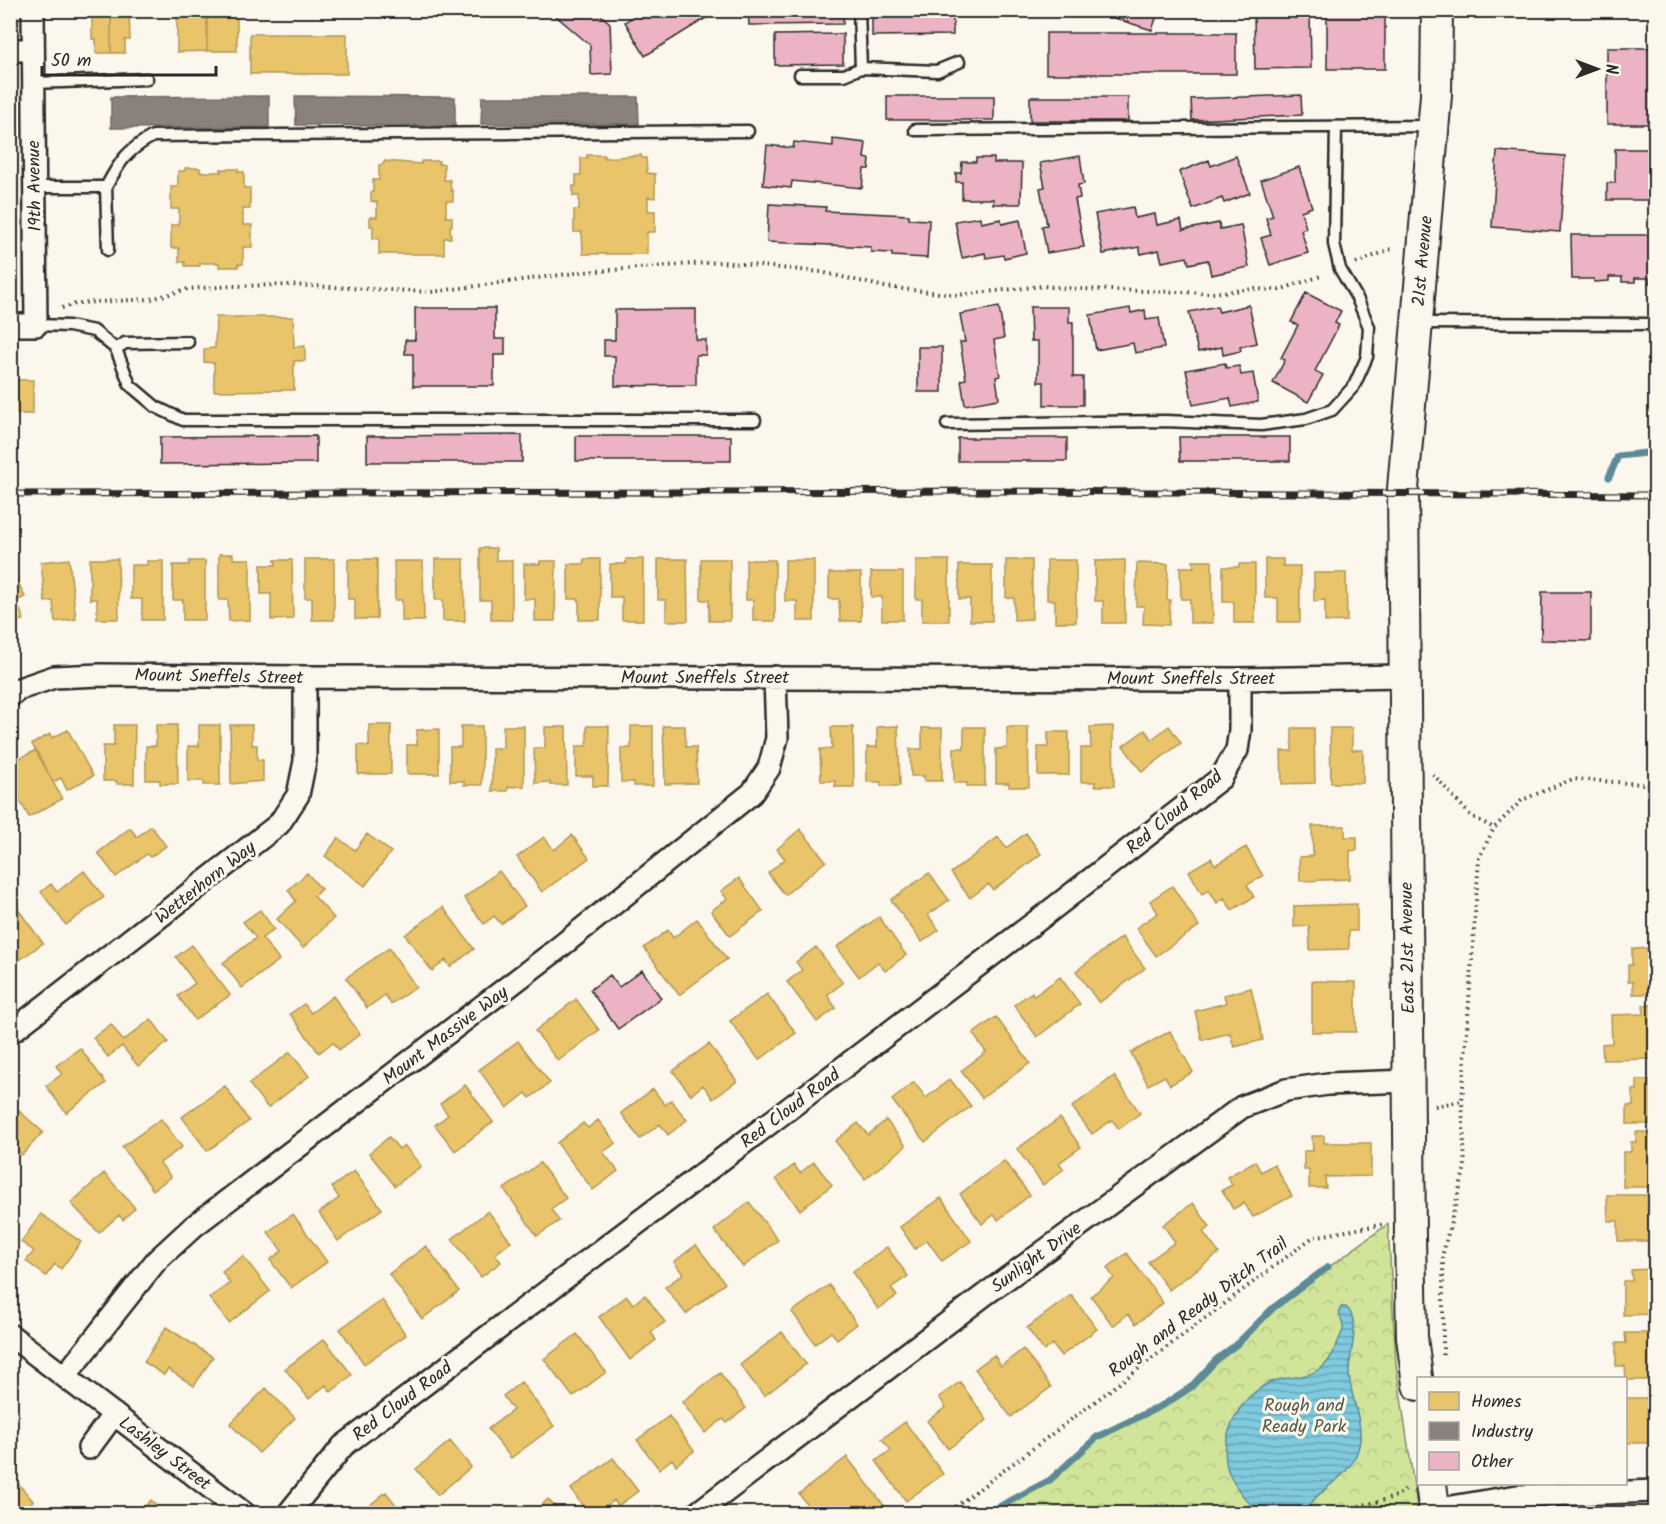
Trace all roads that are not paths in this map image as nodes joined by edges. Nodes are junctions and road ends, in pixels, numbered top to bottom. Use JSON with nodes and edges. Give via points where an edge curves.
{"nodes":[{"id":1,"x":33,"y":10,"type":"edge"},
{"id":2,"x":859,"y":10,"type":"edge"},
{"id":3,"x":1437,"y":10,"type":"edge"},
{"id":4,"x":10,"y":50,"type":"edge"},
{"id":5,"x":33,"y":50,"type":"junction"},
{"id":6,"x":959,"y":62,"type":"dead end"},
{"id":7,"x":861,"y":68,"type":"junction"},
{"id":8,"x":800,"y":75,"type":"dead end"},
{"id":9,"x":147,"y":80,"type":"dead end"},
{"id":10,"x":33,"y":83,"type":"junction"},
{"id":11,"x":1433,"y":126,"type":"junction"},
{"id":12,"x":1336,"y":127,"type":"junction"},
{"id":13,"x":915,"y":130,"type":"dead end"},
{"id":14,"x":748,"y":131,"type":"dead end"},
{"id":15,"x":34,"y":187,"type":"junction"},
{"id":16,"x":106,"y":187,"type":"junction"},
{"id":17,"x":108,"y":250,"type":"dead end"},
{"id":18,"x":1417,"y":324,"type":"junction"},
{"id":19,"x":1656,"y":324,"type":"edge"},
{"id":20,"x":10,"y":325,"type":"edge"},
{"id":21,"x":36,"y":325,"type":"junction"},
{"id":22,"x":188,"y":342,"type":"dead end"},
{"id":23,"x":116,"y":349,"type":"junction"},
{"id":24,"x":755,"y":420,"type":"dead end"},
{"id":25,"x":947,"y":424,"type":"dead end"},
{"id":26,"x":1403,"y":511,"type":"joint"},
{"id":27,"x":1403,"y":676,"type":"junction"},
{"id":28,"x":305,"y":677,"type":"junction"},
{"id":29,"x":775,"y":677,"type":"junction"},
{"id":30,"x":1240,"y":679,"type":"junction"},
{"id":31,"x":10,"y":696,"type":"edge"},
{"id":32,"x":10,"y":1033,"type":"edge"},
{"id":33,"x":1409,"y":1081,"type":"junction"},
{"id":34,"x":10,"y":1335,"type":"edge"},
{"id":35,"x":65,"y":1376,"type":"junction"},
{"id":36,"x":1418,"y":1377,"type":"edge"},
{"id":37,"x":114,"y":1414,"type":"junction"},
{"id":38,"x":89,"y":1448,"type":"dead end"},
{"id":39,"x":1656,"y":1491,"type":"edge"},
{"id":40,"x":1427,"y":1498,"type":"edge"},
{"id":41,"x":245,"y":1514,"type":"edge"},
{"id":42,"x":288,"y":1514,"type":"edge"},
{"id":43,"x":696,"y":1514,"type":"edge"}],
"edges":[{"from":1,"to":5,"type":"street","name":"19th Avenue"},
{"from":2,"to":7,"type":"lane"},
{"from":3,"to":11,"type":"street","name":"21st Avenue"},
{"from":4,"to":5,"type":"street"},
{"from":5,"to":10,"type":"street","name":"19th Avenue"},
{"from":6,"to":7,"type":"lane","via":[[937,71]]},
{"from":7,"to":8,"type":"lane","via":[[844,75]]},
{"from":9,"to":10,"type":"lane"},
{"from":10,"to":15,"type":"street","name":"19th Avenue"},
{"from":11,"to":12,"type":"lane"},
{"from":11,"to":18,"type":"street","name":"21st Avenue"},
{"from":12,"to":13,"type":"lane"},
{"from":12,"to":25,"type":"lane","via":[[1334,244],[1340,269],[1369,327],[1367,357],[1354,386],[1332,410],[1306,419],[1261,425],[1166,421]]},
{"from":14,"to":16,"type":"lane","via":[[153,136],[132,147]]},
{"from":15,"to":16,"type":"lane"},
{"from":15,"to":21,"type":"street","name":"19th Avenue"},
{"from":16,"to":17,"type":"lane"},
{"from":18,"to":19,"type":"lane"},
{"from":18,"to":26,"type":"street","name":"21st Avenue"},
{"from":20,"to":21,"type":"street"},
{"from":21,"to":23,"type":"lane","via":[[94,332]]},
{"from":22,"to":23,"type":"lane","via":[[125,343]]},
{"from":23,"to":24,"type":"lane","via":[[130,385],[156,407],[183,420]]},
{"from":26,"to":27,"type":"street","name":"East 21st Avenue"},
{"from":27,"to":30,"type":"street","name":"Mount Sneffels Street"},
{"from":27,"to":33,"type":"street","name":"East 21st Avenue"},
{"from":28,"to":29,"type":"street","name":"Mount Sneffels Street"},
{"from":28,"to":31,"type":"street","name":"Mount Sneffels Street","via":[[54,677]]},
{"from":28,"to":32,"type":"street","name":"Wetterhorn Way","via":[[305,761],[298,795],[279,824]]},
{"from":29,"to":30,"type":"street","name":"Mount Sneffels Street"},
{"from":29,"to":35,"type":"street","name":"Mount Massive Way","via":[[777,738],[770,768],[752,793],[551,954],[194,1226],[156,1261]]},
{"from":30,"to":42,"type":"street","name":"Red Cloud Road","via":[[1237,750],[1221,778],[343,1446]]},
{"from":33,"to":36,"type":"street","name":"East 21st Avenue","via":[[1412,1337]]},
{"from":33,"to":43,"type":"street","name":"Sunlight Drive","via":[[1286,1090],[1242,1107],[983,1296]]},
{"from":34,"to":35,"type":"street","name":"Lashley Street"},
{"from":35,"to":37,"type":"street","name":"Lashley Street"},
{"from":37,"to":38,"type":"street","name":"Lashley Street"},
{"from":37,"to":41,"type":"street","name":"Lashley Street"},
{"from":39,"to":40,"type":"street"}]}
